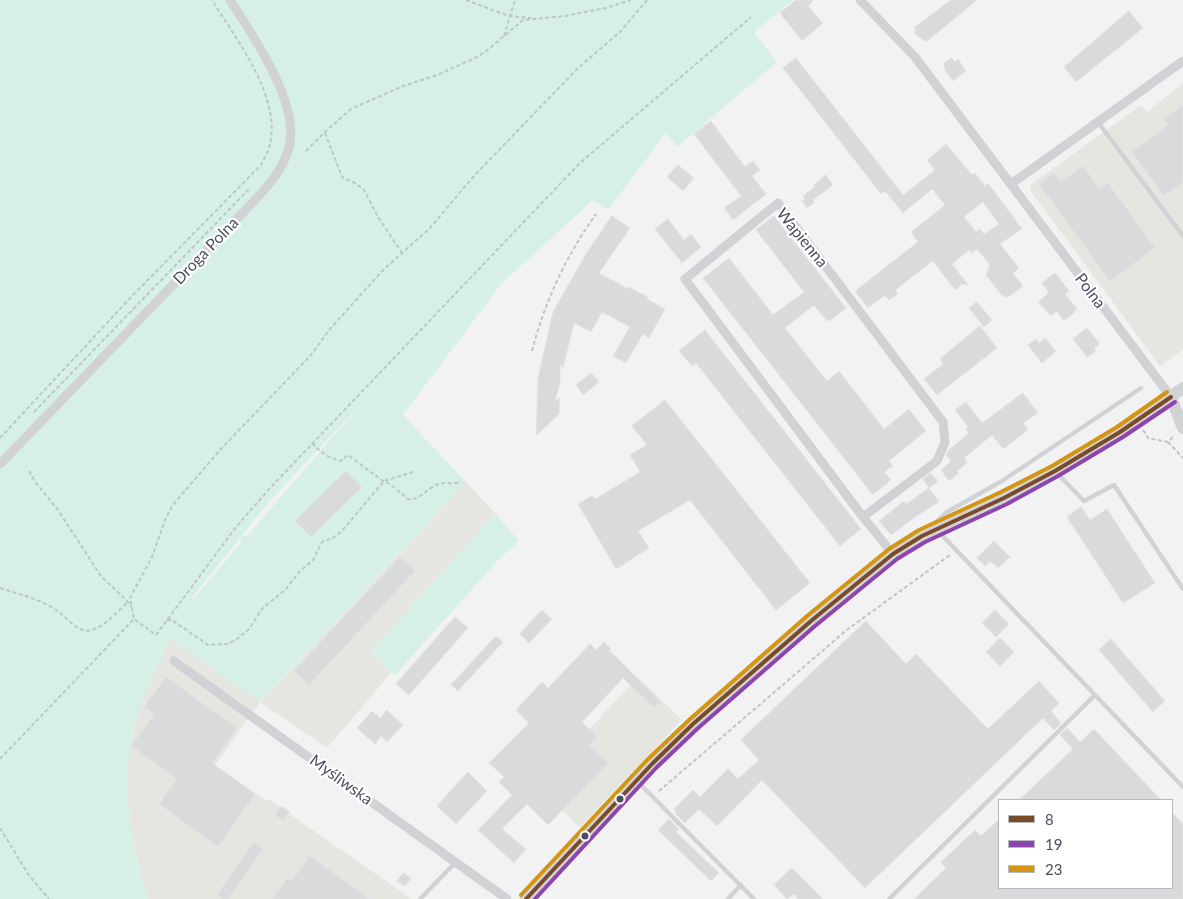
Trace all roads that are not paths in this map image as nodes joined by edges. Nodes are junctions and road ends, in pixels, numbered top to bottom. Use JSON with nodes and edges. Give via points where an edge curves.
{"nodes":[{"id":1,"x":230,"y":0,"type":"edge"},
{"id":2,"x":860,"y":0,"type":"edge"},
{"id":3,"x":1183,"y":61,"type":"edge"},
{"id":4,"x":1098,"y":122,"type":"junction"},
{"id":5,"x":1011,"y":184,"type":"junction"},
{"id":6,"x":1183,"y":236,"type":"edge"},
{"id":7,"x":1141,"y":388,"type":"dead end"},
{"id":8,"x":1183,"y":388,"type":"edge"},
{"id":9,"x":1171,"y":397,"type":"junction"},
{"id":10,"x":1183,"y":407,"type":"edge"},
{"id":11,"x":1183,"y":428,"type":"edge"},
{"id":12,"x":0,"y":464,"type":"edge"},
{"id":13,"x":1056,"y":471,"type":"junction"},
{"id":14,"x":863,"y":517,"type":"junction"},
{"id":15,"x":937,"y":529,"type":"junction"},
{"id":16,"x":922,"y":536,"type":"junction"},
{"id":17,"x":893,"y":554,"type":"junction"},
{"id":18,"x":1183,"y":589,"type":"edge"},
{"id":19,"x":174,"y":661,"type":"dead end"},
{"id":20,"x":1095,"y":696,"type":"junction"},
{"id":21,"x":637,"y":780,"type":"junction"},
{"id":22,"x":1183,"y":787,"type":"edge"},
{"id":23,"x":456,"y":862,"type":"junction"},
{"id":24,"x":741,"y":886,"type":"junction"},
{"id":25,"x":420,"y":899,"type":"edge"},
{"id":26,"x":507,"y":899,"type":"edge"},
{"id":27,"x":526,"y":899,"type":"edge"},
{"id":28,"x":728,"y":899,"type":"edge"},
{"id":29,"x":754,"y":899,"type":"edge"},
{"id":30,"x":889,"y":899,"type":"edge"}],
"edges":[{"from":1,"to":12,"type":"street","name":"Droga Polna","via":[[278,82],[291,129],[289,149],[281,168],[254,202]]},
{"from":2,"to":5,"type":"street","name":"Polna","via":[[914,57]]},
{"from":3,"to":4,"type":"street"},
{"from":4,"to":5,"type":"street"},
{"from":4,"to":6,"type":"lane"},
{"from":5,"to":9,"type":"street","name":"Polna"},
{"from":7,"to":16,"type":"lane","via":[[1002,481],[947,512]]},
{"from":8,"to":9,"type":"street"},
{"from":9,"to":10,"type":"street","name":"Polna"},
{"from":9,"to":11,"type":"street","name":"Polna"},
{"from":9,"to":13,"type":"street","via":[[1137,422]]},
{"from":13,"to":15,"type":"street"},
{"from":13,"to":18,"type":"lane","via":[[1084,501],[1114,485]]},
{"from":14,"to":14,"type":"street","name":"Wapienna","via":[[685,279],[778,204],[943,422],[945,442],[936,460]]},
{"from":14,"to":17,"type":"street","name":"Wapienna"},
{"from":15,"to":16,"type":"street"},
{"from":15,"to":20,"type":"lane"},
{"from":16,"to":17,"type":"street"},
{"from":17,"to":21,"type":"street","via":[[810,621],[687,730]]},
{"from":19,"to":23,"type":"street","name":"Myśliwska"},
{"from":20,"to":22,"type":"lane"},
{"from":20,"to":30,"type":"lane"},
{"from":21,"to":24,"type":"lane"},
{"from":21,"to":27,"type":"street"},
{"from":23,"to":25,"type":"lane"},
{"from":23,"to":26,"type":"street","name":"Myśliwska"},
{"from":24,"to":28,"type":"lane"},
{"from":24,"to":29,"type":"lane"}]}
